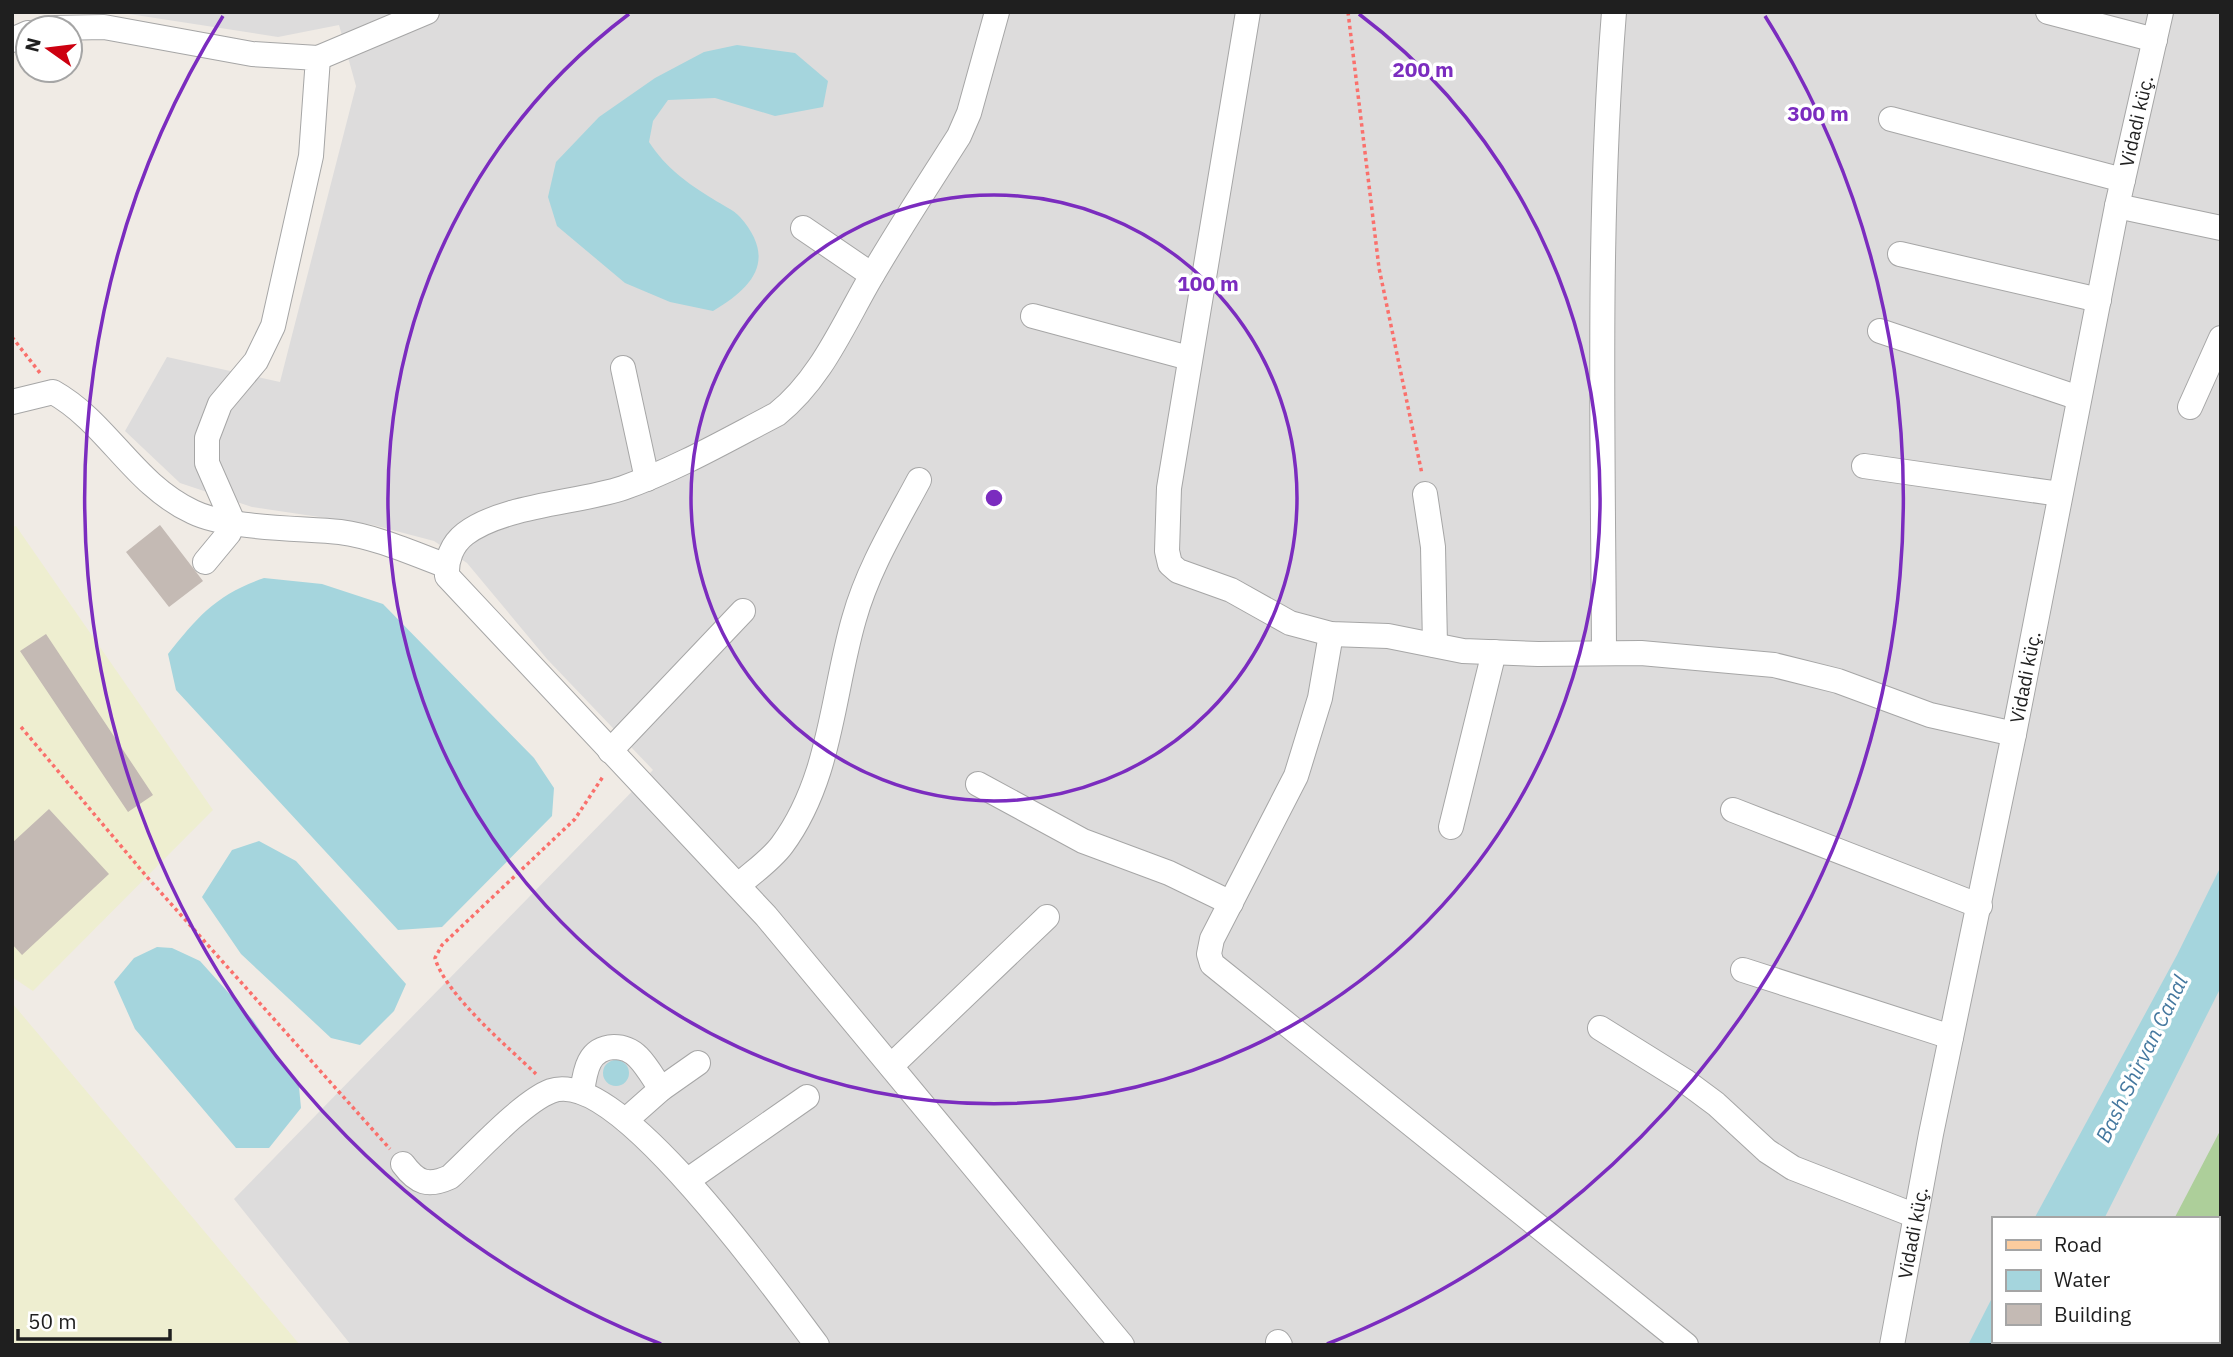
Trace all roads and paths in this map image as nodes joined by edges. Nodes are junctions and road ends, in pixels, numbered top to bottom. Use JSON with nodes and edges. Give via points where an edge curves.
{"nodes":[{"id":1,"x":427,"y":12,"type":"edge"},
{"id":2,"x":997,"y":12,"type":"edge"},
{"id":3,"x":1248,"y":12,"type":"edge"},
{"id":4,"x":1348,"y":12,"type":"edge"},
{"id":5,"x":1614,"y":12,"type":"edge"},
{"id":6,"x":2049,"y":12,"type":"edge"},
{"id":7,"x":2161,"y":12,"type":"edge"},
{"id":8,"x":84,"y":27,"type":"edge"},
{"id":9,"x":2155,"y":40,"type":"junction"},
{"id":10,"x":318,"y":58,"type":"junction"},
{"id":11,"x":1891,"y":119,"type":"dead end"},
{"id":12,"x":2123,"y":180,"type":"junction"},
{"id":13,"x":2117,"y":206,"type":"junction"},
{"id":14,"x":803,"y":228,"type":"dead end"},
{"id":15,"x":2221,"y":228,"type":"edge"},
{"id":16,"x":1900,"y":254,"type":"dead end"},
{"id":17,"x":872,"y":275,"type":"junction"},
{"id":18,"x":2099,"y":300,"type":"junction"},
{"id":19,"x":1032,"y":316,"type":"dead end"},
{"id":20,"x":1880,"y":331,"type":"dead end"},
{"id":21,"x":12,"y":337,"type":"edge"},
{"id":22,"x":2221,"y":338,"type":"edge"},
{"id":23,"x":1189,"y":358,"type":"junction"},
{"id":24,"x":623,"y":368,"type":"dead end"},
{"id":25,"x":53,"y":392,"type":"junction"},
{"id":26,"x":2079,"y":398,"type":"junction"},
{"id":27,"x":12,"y":402,"type":"edge"},
{"id":28,"x":2190,"y":407,"type":"dead end"},
{"id":29,"x":1864,"y":466,"type":"dead end"},
{"id":30,"x":647,"y":479,"type":"junction"},
{"id":31,"x":919,"y":480,"type":"dead end"},
{"id":32,"x":1425,"y":494,"type":"joint"},
{"id":33,"x":2060,"y":494,"type":"junction"},
{"id":34,"x":233,"y":522,"type":"junction"},
{"id":35,"x":205,"y":562,"type":"dead end"},
{"id":36,"x":447,"y":566,"type":"junction"},
{"id":37,"x":743,"y":611,"type":"dead end"},
{"id":38,"x":1331,"y":634,"type":"junction"},
{"id":39,"x":1435,"y":645,"type":"junction"},
{"id":40,"x":1494,"y":652,"type":"junction"},
{"id":41,"x":1604,"y":652,"type":"junction"},
{"id":42,"x":21,"y":727,"type":"dead end"},
{"id":43,"x":2014,"y":734,"type":"junction"},
{"id":44,"x":610,"y":751,"type":"junction"},
{"id":45,"x":978,"y":784,"type":"dead end"},
{"id":46,"x":1733,"y":810,"type":"dead end"},
{"id":47,"x":1451,"y":827,"type":"dead end"},
{"id":48,"x":739,"y":885,"type":"junction"},
{"id":49,"x":1231,"y":903,"type":"junction"},
{"id":50,"x":1980,"y":906,"type":"junction"},
{"id":51,"x":1047,"y":918,"type":"dead end"},
{"id":52,"x":1743,"y":970,"type":"dead end"},
{"id":53,"x":1600,"y":1028,"type":"dead end"},
{"id":54,"x":1951,"y":1037,"type":"junction"},
{"id":55,"x":698,"y":1063,"type":"dead end"},
{"id":56,"x":891,"y":1066,"type":"junction"},
{"id":57,"x":661,"y":1089,"type":"junction"},
{"id":58,"x":553,"y":1090,"type":"junction"},
{"id":59,"x":582,"y":1091,"type":"junction"},
{"id":60,"x":807,"y":1097,"type":"dead end"},
{"id":61,"x":626,"y":1120,"type":"junction"},
{"id":62,"x":403,"y":1164,"type":"joint"},
{"id":63,"x":688,"y":1180,"type":"junction"},
{"id":64,"x":1916,"y":1216,"type":"junction"},
{"id":65,"x":817,"y":1345,"type":"edge"},
{"id":66,"x":1122,"y":1345,"type":"edge"},
{"id":67,"x":1686,"y":1345,"type":"edge"},
{"id":68,"x":1892,"y":1345,"type":"edge"}],
"edges":[{"from":1,"to":10,"type":"street"},
{"from":2,"to":17,"type":"street","via":[[959,136]]},
{"from":3,"to":23,"type":"street"},
{"from":4,"to":32,"type":"path","via":[[1379,268]]},
{"from":5,"to":41,"type":"street","via":[[1602,356]]},
{"from":6,"to":9,"type":"street"},
{"from":7,"to":9,"type":"street","name":"Vidadi küç."},
{"from":8,"to":10,"type":"street","via":[[104,27],[252,54]]},
{"from":9,"to":12,"type":"street","name":"Vidadi küç."},
{"from":10,"to":34,"type":"street","via":[[311,156],[273,326],[256,361],[220,404],[207,438],[208,463]]},
{"from":11,"to":12,"type":"street"},
{"from":12,"to":13,"type":"street","name":"Vidadi küç."},
{"from":13,"to":15,"type":"street"},
{"from":13,"to":18,"type":"street","name":"Vidadi küç."},
{"from":14,"to":17,"type":"street"},
{"from":16,"to":18,"type":"street"},
{"from":17,"to":30,"type":"street","via":[[815,376],[795,399],[777,414]]},
{"from":18,"to":26,"type":"street","name":"Vidadi küç."},
{"from":19,"to":23,"type":"street"},
{"from":20,"to":26,"type":"street"},
{"from":21,"to":25,"type":"path"},
{"from":22,"to":28,"type":"street"},
{"from":23,"to":38,"type":"street","via":[[1169,488],[1170,565],[1231,590],[1290,623]]},
{"from":24,"to":30,"type":"street"},
{"from":25,"to":27,"type":"street"},
{"from":25,"to":34,"type":"street","via":[[76,405],[139,475],[169,499],[196,514]]},
{"from":26,"to":33,"type":"street","name":"Vidadi küç."},
{"from":29,"to":33,"type":"street"},
{"from":30,"to":36,"type":"street","via":[[495,519],[466,533],[454,545]]},
{"from":31,"to":48,"type":"street","via":[[866,585],[825,751],[802,810],[781,846]]},
{"from":32,"to":39,"type":"street","via":[[1433,547]]},
{"from":33,"to":43,"type":"street","name":"Vidadi küç."},
{"from":34,"to":35,"type":"street"},
{"from":34,"to":36,"type":"street","via":[[344,533]]},
{"from":36,"to":44,"type":"street","via":[[447,576],[455,587]]},
{"from":37,"to":44,"type":"street"},
{"from":38,"to":39,"type":"street","via":[[1388,636]]},
{"from":38,"to":49,"type":"street","via":[[1320,698],[1296,775]]},
{"from":39,"to":40,"type":"street"},
{"from":40,"to":41,"type":"street"},
{"from":40,"to":47,"type":"street"},
{"from":41,"to":43,"type":"street","via":[[1774,665],[1838,681],[1930,715]]},
{"from":42,"to":62,"type":"path","via":[[147,877]]},
{"from":43,"to":50,"type":"street","name":"Vidadi küç."},
{"from":44,"to":48,"type":"street"},
{"from":44,"to":58,"type":"path","via":[[601,783],[575,819],[442,945],[435,958],[473,1013]]},
{"from":45,"to":49,"type":"street","via":[[1083,841],[1169,873]]},
{"from":46,"to":50,"type":"street"},
{"from":48,"to":56,"type":"street"},
{"from":49,"to":67,"type":"street","via":[[1212,939],[1212,964]]},
{"from":50,"to":54,"type":"street","name":"Vidadi küç."},
{"from":51,"to":56,"type":"street"},
{"from":52,"to":54,"type":"street"},
{"from":53,"to":64,"type":"street","via":[[1685,1081],[1767,1152],[1793,1168]]},
{"from":54,"to":64,"type":"street","name":"Vidadi küç."},
{"from":55,"to":57,"type":"street"},
{"from":56,"to":66,"type":"street"},
{"from":57,"to":59,"type":"street","via":[[638,1057],[623,1047],[604,1048],[593,1055]]},
{"from":57,"to":61,"type":"street"},
{"from":58,"to":59,"type":"street"},
{"from":58,"to":62,"type":"street","via":[[526,1107],[450,1177],[435,1184],[420,1182]]},
{"from":59,"to":61,"type":"street"},
{"from":60,"to":63,"type":"street"},
{"from":61,"to":63,"type":"street"},
{"from":63,"to":65,"type":"street"},
{"from":64,"to":68,"type":"street","name":"Vidadi küç."}]}
